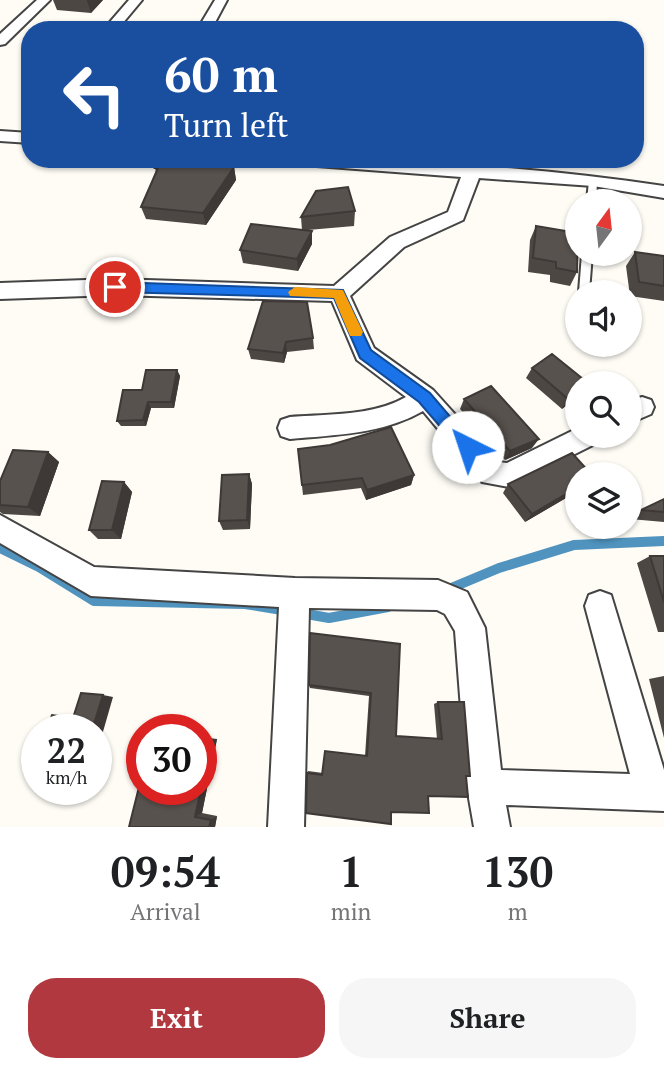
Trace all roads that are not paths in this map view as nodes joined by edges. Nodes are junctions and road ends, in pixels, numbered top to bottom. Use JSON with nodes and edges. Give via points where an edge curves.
{"nodes":[{"id":1,"x":44,"y":0,"type":"edge"},
{"id":2,"x":136,"y":0,"type":"edge"},
{"id":3,"x":221,"y":0,"type":"edge"},
{"id":4,"x":21,"y":21,"type":"edge"},
{"id":5,"x":21,"y":21,"type":"edge"},
{"id":6,"x":118,"y":21,"type":"edge"},
{"id":7,"x":209,"y":21,"type":"edge"},
{"id":8,"x":0,"y":41,"type":"edge"},
{"id":9,"x":21,"y":136,"type":"edge"},
{"id":10,"x":0,"y":137,"type":"edge"},
{"id":11,"x":416,"y":168,"type":"edge"},
{"id":12,"x":472,"y":172,"type":"junction"},
{"id":13,"x":593,"y":181,"type":"junction"},
{"id":14,"x":592,"y":189,"type":"edge"},
{"id":15,"x":664,"y":192,"type":"edge"},
{"id":16,"x":0,"y":291,"type":"edge"},
{"id":17,"x":338,"y":294,"type":"junction"},
{"id":18,"x":425,"y":397,"type":"junction"},
{"id":19,"x":290,"y":428,"type":"dead end"},
{"id":20,"x":565,"y":447,"type":"edge"},
{"id":21,"x":0,"y":528,"type":"edge"},
{"id":22,"x":295,"y":593,"type":"junction"},
{"id":23,"x":600,"y":606,"type":"dead end"},
{"id":24,"x":485,"y":787,"type":"junction"},
{"id":25,"x":659,"y":793,"type":"edge"},
{"id":26,"x":286,"y":827,"type":"edge"},
{"id":27,"x":492,"y":827,"type":"edge"}],
"edges":[{"from":1,"to":5,"type":"street"},
{"from":2,"to":6,"type":"street"},
{"from":3,"to":7,"type":"street"},
{"from":4,"to":8,"type":"street"},
{"from":9,"to":10,"type":"street"},
{"from":11,"to":12,"type":"street"},
{"from":12,"to":13,"type":"street"},
{"from":12,"to":17,"type":"street","via":[[456,215],[397,242]]},
{"from":13,"to":14,"type":"lane"},
{"from":13,"to":15,"type":"street"},
{"from":16,"to":17,"type":"street","via":[[115,287]]},
{"from":17,"to":18,"type":"street","via":[[365,354]]},
{"from":18,"to":19,"type":"street","via":[[414,406],[365,421]]},
{"from":18,"to":20,"type":"street","via":[[491,474],[509,475]]},
{"from":21,"to":22,"type":"street","via":[[91,581]]},
{"from":22,"to":24,"type":"street","via":[[438,595],[456,603],[470,628]]},
{"from":22,"to":26,"type":"street"},
{"from":23,"to":25,"type":"street"},
{"from":24,"to":25,"type":"street"},
{"from":24,"to":27,"type":"street"}]}
